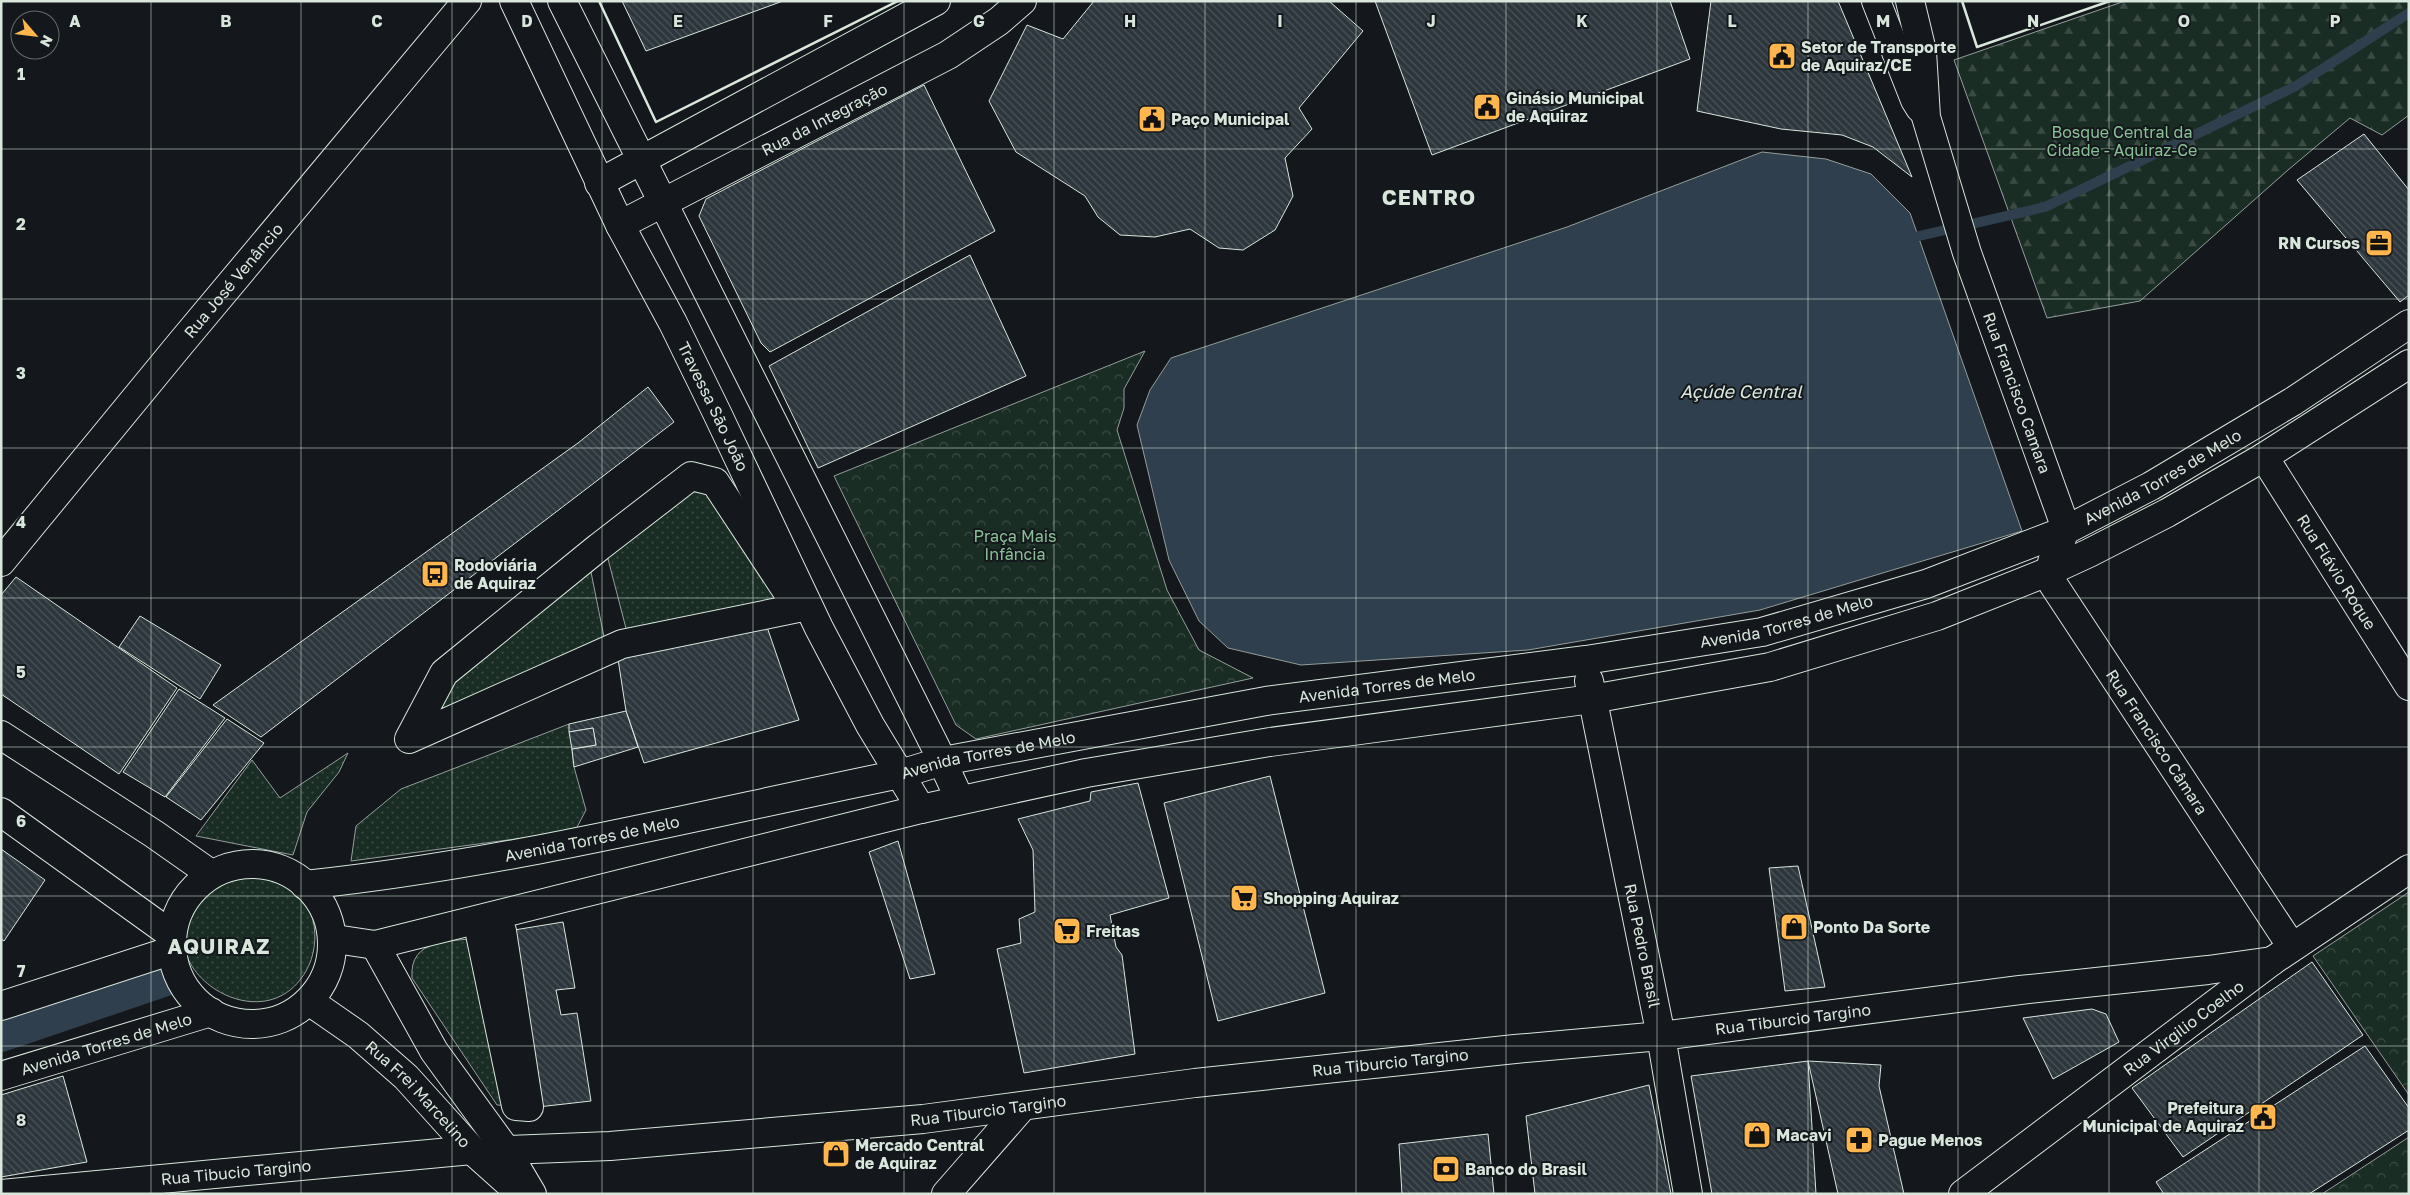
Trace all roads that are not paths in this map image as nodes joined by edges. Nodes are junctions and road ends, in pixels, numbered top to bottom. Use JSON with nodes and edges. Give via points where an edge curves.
{"nodes":[{"id":1,"x":467,"y":1,"type":"edge"},
{"id":2,"x":514,"y":1,"type":"edge"},
{"id":3,"x":562,"y":1,"type":"edge"},
{"id":4,"x":936,"y":1,"type":"edge"},
{"id":5,"x":1022,"y":1,"type":"edge"},
{"id":6,"x":1876,"y":1,"type":"edge"},
{"id":7,"x":1910,"y":1,"type":"edge"},
{"id":8,"x":1926,"y":117,"type":"junction"},
{"id":9,"x":641,"y":162,"type":"junction"},
{"id":10,"x":599,"y":183,"type":"junction"},
{"id":11,"x":663,"y":204,"type":"junction"},
{"id":12,"x":620,"y":225,"type":"junction"},
{"id":13,"x":2409,"y":324,"type":"edge"},
{"id":14,"x":2409,"y":364,"type":"edge"},
{"id":15,"x":2264,"y":457,"type":"junction"},
{"id":16,"x":715,"y":482,"type":"joint"},
{"id":17,"x":2064,"y":531,"type":"junction"},
{"id":18,"x":1,"y":562,"type":"edge"},
{"id":19,"x":2050,"y":571,"type":"junction"},
{"id":20,"x":1586,"y":660,"type":"junction"},
{"id":21,"x":2409,"y":686,"type":"edge"},
{"id":22,"x":1592,"y":699,"type":"junction"},
{"id":23,"x":1,"y":735,"type":"edge"},
{"id":24,"x":943,"y":762,"type":"junction"},
{"id":25,"x":900,"y":774,"type":"junction"},
{"id":26,"x":960,"y":800,"type":"junction"},
{"id":27,"x":922,"y":809,"type":"junction"},
{"id":28,"x":1,"y":812,"type":"edge"},
{"id":29,"x":2409,"y":869,"type":"edge"},
{"id":30,"x":211,"y":874,"type":"junction"},
{"id":31,"x":305,"y":885,"type":"junction"},
{"id":32,"x":502,"y":932,"type":"joint"},
{"id":33,"x":335,"y":938,"type":"junction"},
{"id":34,"x":171,"y":943,"type":"junction"},
{"id":35,"x":375,"y":945,"type":"junction"},
{"id":36,"x":2282,"y":954,"type":"junction"},
{"id":37,"x":310,"y":1001,"type":"junction"},
{"id":38,"x":1,"y":1006,"type":"edge"},
{"id":39,"x":211,"y":1012,"type":"junction"},
{"id":40,"x":1661,"y":1036,"type":"junction"},
{"id":41,"x":1,"y":1076,"type":"edge"},
{"id":42,"x":1022,"y":1107,"type":"junction"},
{"id":43,"x":472,"y":1150,"type":"junction"},
{"id":44,"x":506,"y":1150,"type":"junction"},
{"id":45,"x":214,"y":1183,"type":"edge"},
{"id":46,"x":1,"y":1194,"type":"edge"},
{"id":47,"x":521,"y":1194,"type":"edge"},
{"id":48,"x":532,"y":1194,"type":"edge"},
{"id":49,"x":946,"y":1194,"type":"edge"},
{"id":50,"x":1688,"y":1194,"type":"edge"},
{"id":51,"x":1963,"y":1194,"type":"edge"}],
"edges":[{"from":1,"to":18,"type":"street","name":"Rua José Venâncio"},
{"from":2,"to":10,"type":"street","name":"Travessa São João"},
{"from":3,"to":9,"type":"street"},
{"from":4,"to":9,"type":"street"},
{"from":5,"to":11,"type":"street","name":"Rua da Integração","via":[[999,21],[948,55]]},
{"from":6,"to":8,"type":"street","via":[[1915,100]]},
{"from":7,"to":8,"type":"street","via":[[1922,51]]},
{"from":8,"to":17,"type":"street","name":"Rua Francisco Camara","via":[[1966,253],[2064,523]]},
{"from":9,"to":10,"type":"street"},
{"from":9,"to":11,"type":"street"},
{"from":10,"to":12,"type":"street","name":"Travessa São João"},
{"from":11,"to":12,"type":"street","name":"Rua da Integração"},
{"from":11,"to":24,"type":"street"},
{"from":12,"to":25,"type":"street","name":"Travessa São João","via":[[674,324],[819,628]]},
{"from":13,"to":17,"type":"street","name":"Avenida Torres de Melo","via":[[2231,440]]},
{"from":14,"to":15,"type":"street","name":"Avenida Torres de Melo"},
{"from":15,"to":19,"type":"street","name":"Avenida Torres de Melo","via":[[2167,513]]},
{"from":15,"to":21,"type":"street","name":"Rua Flávio Roque"},
{"from":16,"to":16,"type":"street","via":[[798,608],[622,644],[409,739],[444,673],[691,476]]},
{"from":17,"to":19,"type":"street","via":[[2050,562]]},
{"from":17,"to":20,"type":"street","name":"Avenida Torres de Melo","via":[[1926,584],[1762,632]]},
{"from":19,"to":22,"type":"street","name":"Avenida Torres de Melo","via":[[1937,616],[1770,667]]},
{"from":19,"to":36,"type":"street","name":"Rua Francisco Câmara","via":[[2053,584]]},
{"from":20,"to":22,"type":"street","name":"Rua Pedro Brasil"},
{"from":20,"to":24,"type":"street","name":"Avenida Torres de Melo","via":[[1266,701]]},
{"from":22,"to":26,"type":"street","name":"Avenida Torres de Melo","via":[[1260,743],[1086,773]]},
{"from":22,"to":40,"type":"street","name":"Rua Pedro Brasil"},
{"from":23,"to":30,"type":"street"},
{"from":24,"to":25,"type":"street","name":"Avenida Torres de Melo"},
{"from":24,"to":26,"type":"street"},
{"from":25,"to":27,"type":"street","name":"Travessa São João"},
{"from":25,"to":31,"type":"street","name":"Avenida Torres de Melo","via":[[528,852]]},
{"from":26,"to":27,"type":"street","name":"Avenida Torres de Melo"},
{"from":27,"to":35,"type":"street","name":"Avenida Torres de Melo"},
{"from":28,"to":34,"type":"street"},
{"from":29,"to":36,"type":"street","name":"Rua Virgilio Coelho"},
{"from":30,"to":31,"type":"street","via":[[243,864],[264,865],[292,874]]},
{"from":30,"to":34,"type":"street","via":[[180,910]]},
{"from":31,"to":33,"type":"street","via":[[328,912]]},
{"from":32,"to":32,"type":"street","via":[[526,1088],[529,1107],[516,1106],[480,934]]},
{"from":33,"to":35,"type":"street","name":"Avenida Torres de Melo"},
{"from":33,"to":37,"type":"street","via":[[328,969]]},
{"from":34,"to":38,"type":"street"},
{"from":34,"to":39,"type":"street","via":[[172,964],[187,992]]},
{"from":35,"to":44,"type":"street","via":[[434,1052]]},
{"from":36,"to":40,"type":"street","name":"Rua Tiburcio Targino","via":[[2208,970],[2020,990]]},
{"from":36,"to":51,"type":"street","name":"Rua Virgilio Coelho"},
{"from":37,"to":39,"type":"street","via":[[292,1014],[266,1024],[242,1025]]},
{"from":37,"to":43,"type":"street","name":"Rua Frei Marcelino","via":[[358,1035],[406,1077]]},
{"from":39,"to":41,"type":"street","name":"Avenida Torres de Melo"},
{"from":40,"to":42,"type":"street","name":"Rua Tiburcio Targino","via":[[1195,1083]]},
{"from":40,"to":50,"type":"street","name":"Rua Pedro Brasil"},
{"from":42,"to":44,"type":"street","name":"Rua Tiburcio Targino","via":[[923,1119],[610,1146]]},
{"from":42,"to":49,"type":"street"},
{"from":43,"to":45,"type":"street","name":"Rua Tibucio Targino"},
{"from":43,"to":47,"type":"street","name":"Rua Frei Marcelino"},
{"from":44,"to":48,"type":"street"},
{"from":45,"to":46,"type":"street","name":"Rua Tibucio Targino"}]}
